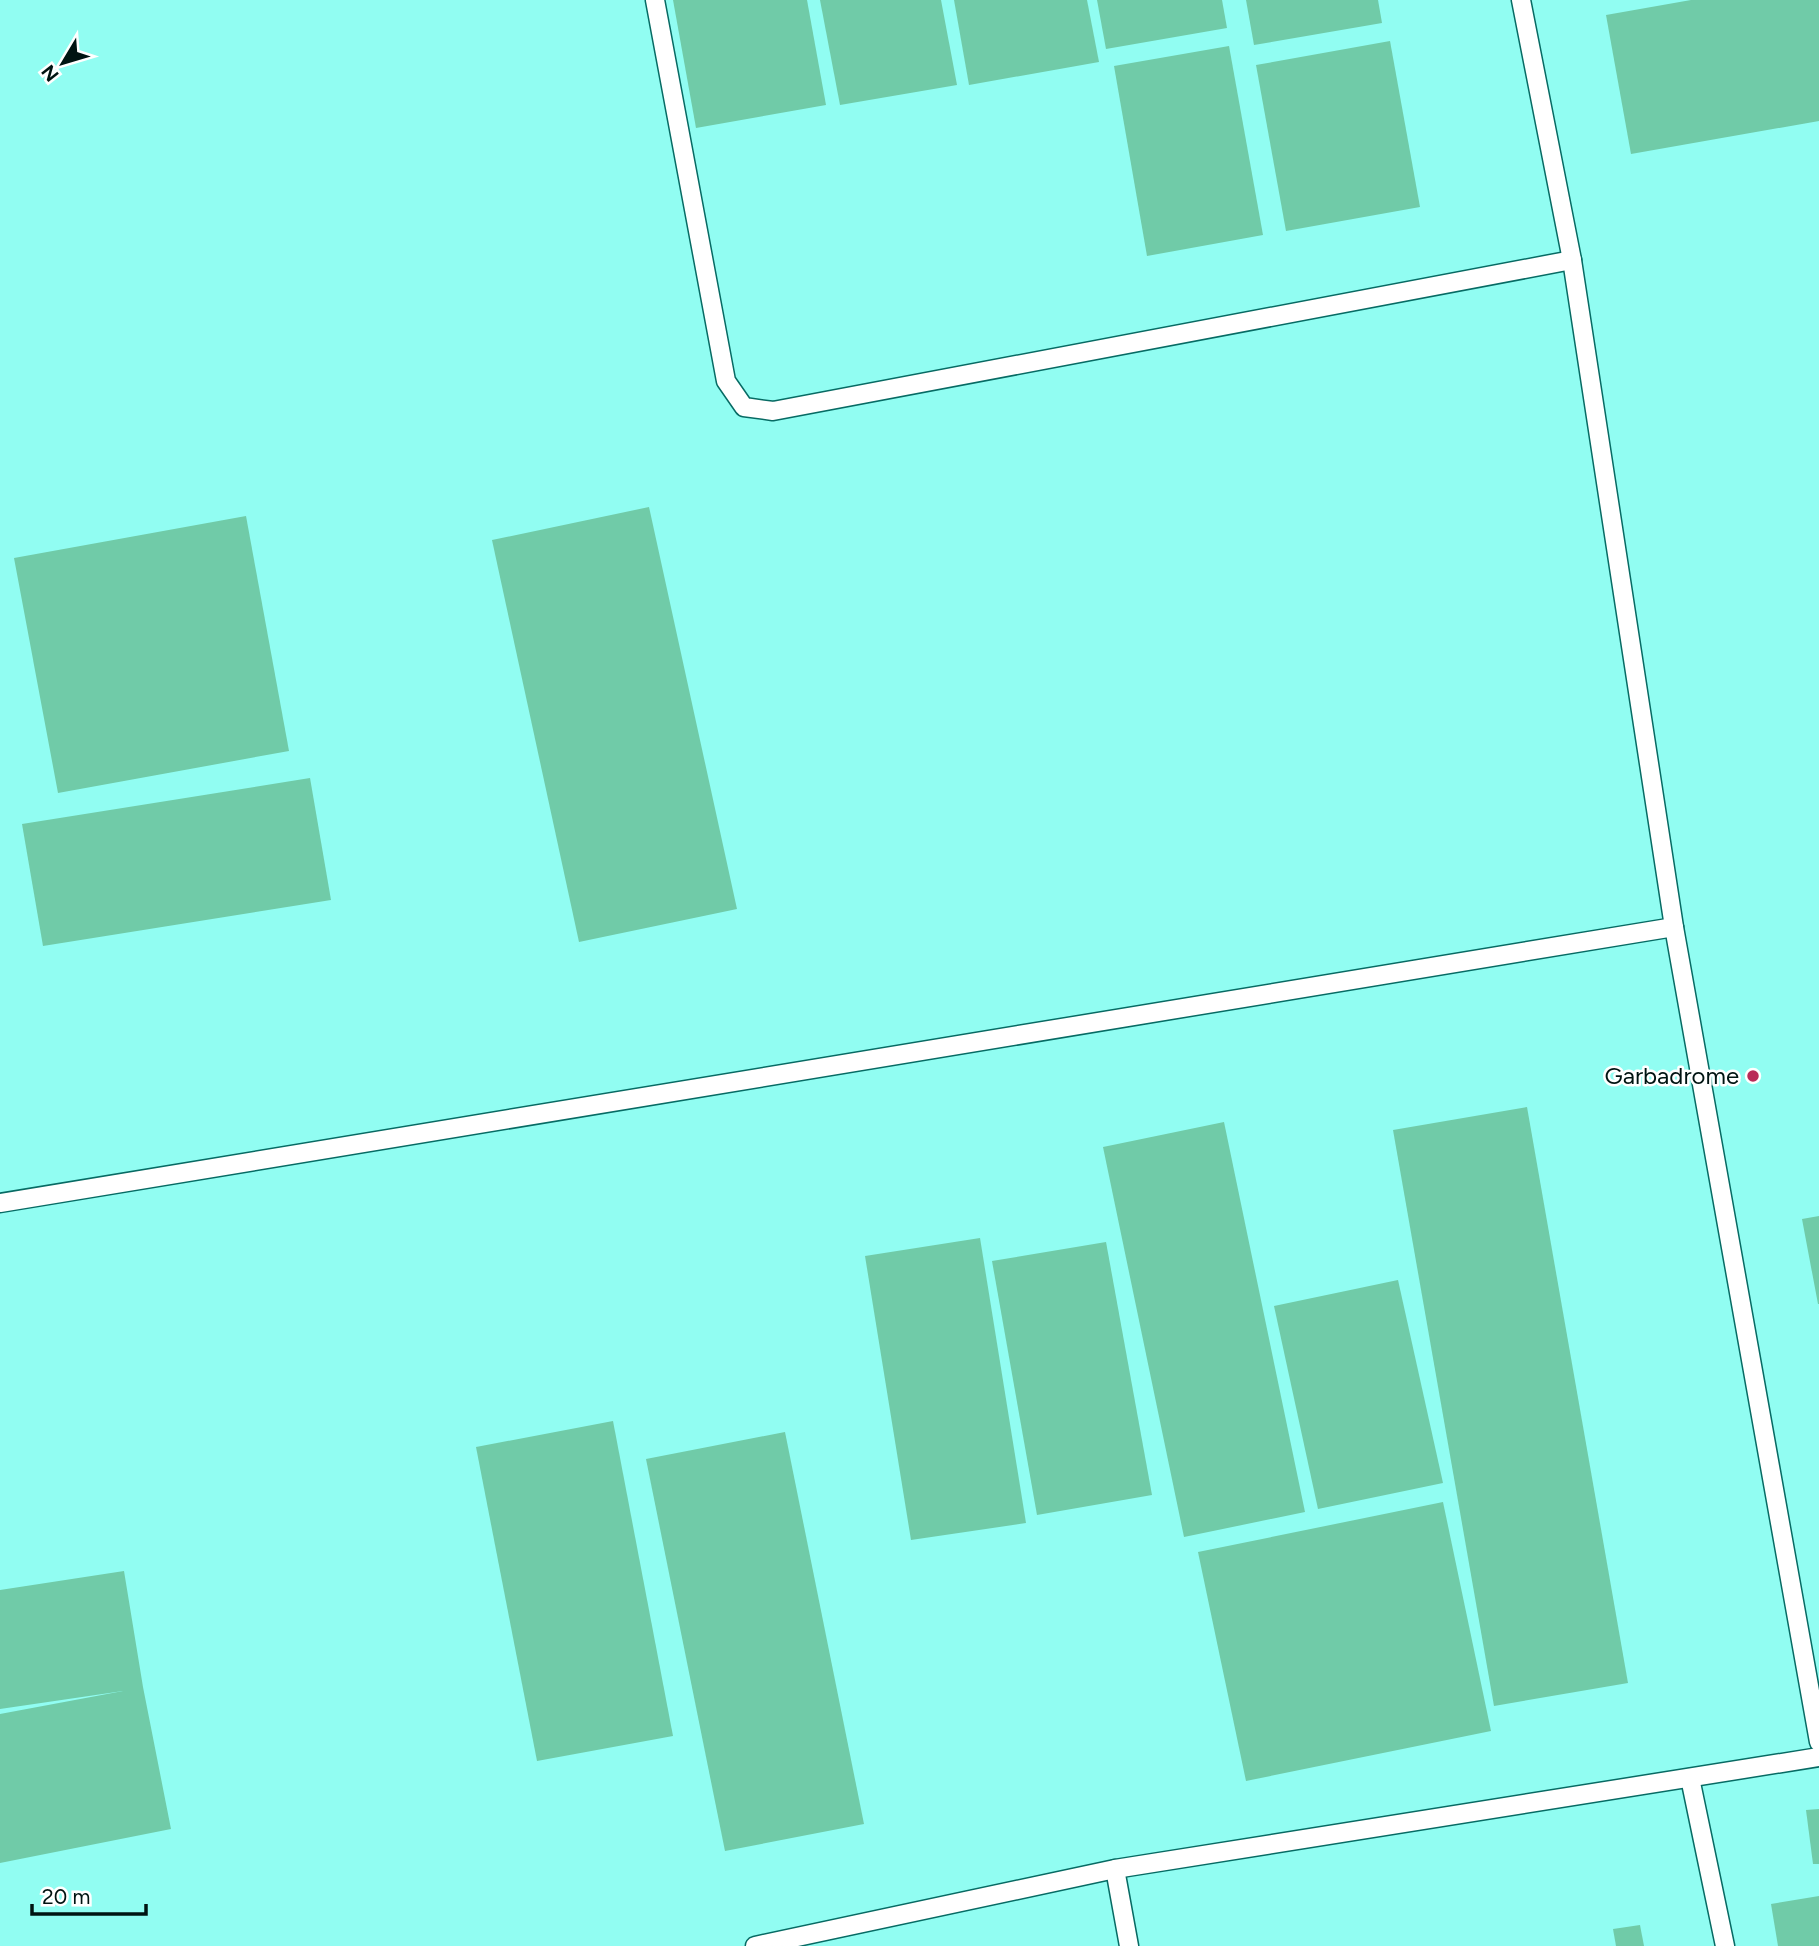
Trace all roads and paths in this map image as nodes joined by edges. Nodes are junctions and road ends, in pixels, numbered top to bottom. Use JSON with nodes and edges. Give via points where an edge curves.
{"nodes":[{"id":1,"x":655,"y":0,"type":"edge"},
{"id":2,"x":1521,"y":0,"type":"edge"},
{"id":3,"x":1573,"y":260,"type":"junction"},
{"id":4,"x":1674,"y":927,"type":"junction"},
{"id":5,"x":0,"y":1203,"type":"edge"},
{"id":6,"x":1819,"y":1742,"type":"edge"},
{"id":7,"x":1819,"y":1757,"type":"edge"},
{"id":8,"x":1690,"y":1778,"type":"junction"},
{"id":9,"x":1115,"y":1869,"type":"junction"},
{"id":10,"x":755,"y":1946,"type":"edge"},
{"id":11,"x":1129,"y":1946,"type":"edge"},
{"id":12,"x":1725,"y":1946,"type":"edge"}],
"edges":[{"from":1,"to":3,"type":"lane","via":[[726,381],[744,408],[773,411]]},
{"from":2,"to":3,"type":"lane"},
{"from":3,"to":4,"type":"lane"},
{"from":4,"to":5,"type":"lane"},
{"from":4,"to":6,"type":"lane"},
{"from":7,"to":8,"type":"lane"},
{"from":8,"to":9,"type":"lane"},
{"from":8,"to":12,"type":"lane"},
{"from":9,"to":10,"type":"lane"},
{"from":9,"to":11,"type":"lane"}]}
